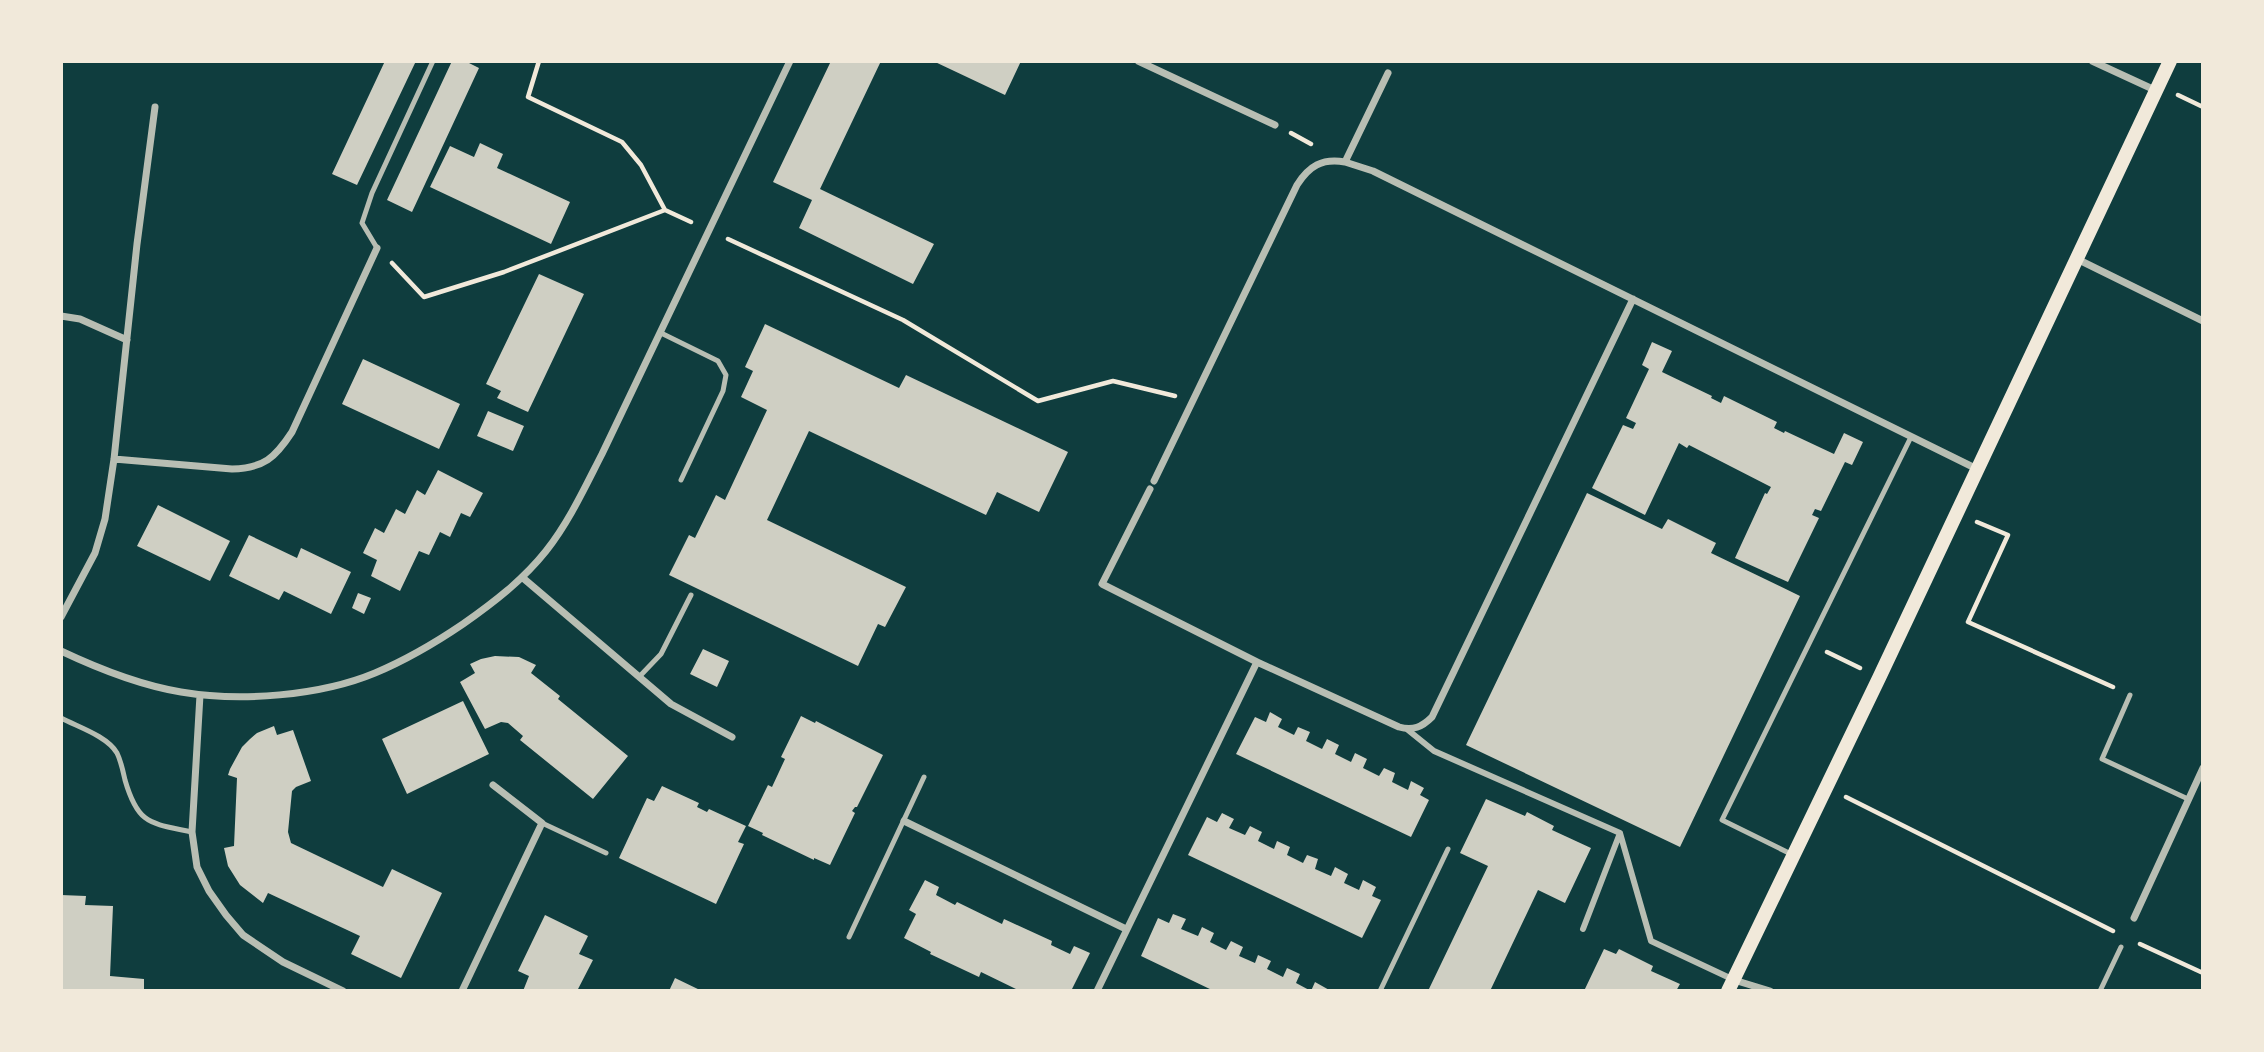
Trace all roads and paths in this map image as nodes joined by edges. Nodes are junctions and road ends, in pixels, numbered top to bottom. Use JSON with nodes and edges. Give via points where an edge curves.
{"nodes":[{"id":1,"x":433,"y":61,"type":"edge"},
{"id":2,"x":538,"y":61,"type":"edge"},
{"id":3,"x":790,"y":61,"type":"edge"},
{"id":4,"x":1138,"y":61,"type":"edge"},
{"id":5,"x":2092,"y":61,"type":"edge"},
{"id":6,"x":2170,"y":61,"type":"edge"},
{"id":7,"x":1388,"y":73,"type":"dead end"},
{"id":8,"x":2157,"y":91,"type":"junction"},
{"id":9,"x":155,"y":107,"type":"dead end"},
{"id":10,"x":1275,"y":125,"type":"dead end"},
{"id":11,"x":1345,"y":162,"type":"junction"},
{"id":12,"x":666,"y":210,"type":"junction"},
{"id":13,"x":702,"y":227,"type":"dead end"},
{"id":14,"x":727,"y":238,"type":"dead end"},
{"id":15,"x":377,"y":248,"type":"junction"},
{"id":16,"x":2077,"y":259,"type":"junction"},
{"id":17,"x":1633,"y":299,"type":"junction"},
{"id":18,"x":61,"y":316,"type":"edge"},
{"id":19,"x":2203,"y":321,"type":"edge"},
{"id":20,"x":661,"y":333,"type":"junction"},
{"id":21,"x":127,"y":340,"type":"junction"},
{"id":22,"x":1192,"y":400,"type":"junction"},
{"id":23,"x":1911,"y":437,"type":"junction"},
{"id":24,"x":114,"y":459,"type":"junction"},
{"id":25,"x":1977,"y":469,"type":"junction"},
{"id":26,"x":681,"y":480,"type":"dead end"},
{"id":27,"x":1154,"y":481,"type":"dead end"},
{"id":28,"x":1150,"y":489,"type":"dead end"},
{"id":29,"x":2008,"y":535,"type":"dead end"},
{"id":30,"x":523,"y":578,"type":"junction"},
{"id":31,"x":691,"y":594,"type":"dead end"},
{"id":32,"x":61,"y":617,"type":"edge"},
{"id":33,"x":1810,"y":644,"type":"junction"},
{"id":34,"x":61,"y":651,"type":"edge"},
{"id":35,"x":1257,"y":662,"type":"junction"},
{"id":36,"x":639,"y":677,"type":"junction"},
{"id":37,"x":1879,"y":678,"type":"junction"},
{"id":38,"x":200,"y":695,"type":"junction"},
{"id":39,"x":2130,"y":695,"type":"joint"},
{"id":40,"x":61,"y":718,"type":"edge"},
{"id":41,"x":1408,"y":730,"type":"junction"},
{"id":42,"x":732,"y":737,"type":"dead end"},
{"id":43,"x":2203,"y":768,"type":"edge"},
{"id":44,"x":924,"y":777,"type":"dead end"},
{"id":45,"x":493,"y":785,"type":"dead end"},
{"id":46,"x":1826,"y":787,"type":"junction"},
{"id":47,"x":2188,"y":799,"type":"junction"},
{"id":48,"x":904,"y":821,"type":"junction"},
{"id":49,"x":542,"y":823,"type":"junction"},
{"id":50,"x":192,"y":832,"type":"junction"},
{"id":51,"x":1620,"y":833,"type":"junction"},
{"id":52,"x":1448,"y":849,"type":"dead end"},
{"id":53,"x":606,"y":853,"type":"dead end"},
{"id":54,"x":1794,"y":855,"type":"junction"},
{"id":55,"x":2134,"y":918,"type":"dead end"},
{"id":56,"x":1126,"y":929,"type":"junction"},
{"id":57,"x":1583,"y":929,"type":"dead end"},
{"id":58,"x":849,"y":937,"type":"dead end"},
{"id":59,"x":2125,"y":937,"type":"dead end"},
{"id":60,"x":2136,"y":942,"type":"dead end"},
{"id":61,"x":2121,"y":947,"type":"dead end"},
{"id":62,"x":2203,"y":973,"type":"edge"},
{"id":63,"x":1731,"y":985,"type":"edge"},
{"id":64,"x":343,"y":991,"type":"edge"},
{"id":65,"x":462,"y":991,"type":"edge"},
{"id":66,"x":1097,"y":991,"type":"edge"},
{"id":67,"x":1380,"y":991,"type":"edge"},
{"id":68,"x":1770,"y":991,"type":"edge"},
{"id":69,"x":2100,"y":991,"type":"edge"}],
"edges":[{"from":1,"to":15,"type":"lane","via":[[362,223]]},
{"from":2,"to":12,"type":"path","via":[[528,97],[622,142]]},
{"from":3,"to":20,"type":"street"},
{"from":4,"to":10,"type":"street"},
{"from":5,"to":8,"type":"street"},
{"from":6,"to":8,"type":"main road"},
{"from":7,"to":11,"type":"street"},
{"from":8,"to":16,"type":"main road"},
{"from":9,"to":21,"type":"street"},
{"from":11,"to":17,"type":"street","via":[[1374,171]]},
{"from":11,"to":22,"type":"street","via":[[1322,161],[1300,179]]},
{"from":12,"to":13,"type":"path"},
{"from":12,"to":15,"type":"path","via":[[504,272],[424,297]]},
{"from":14,"to":22,"type":"path","via":[[903,320],[1038,401],[1113,381]]},
{"from":15,"to":24,"type":"street","via":[[292,432],[272,458],[232,469]]},
{"from":16,"to":19,"type":"street"},
{"from":16,"to":25,"type":"main road"},
{"from":17,"to":23,"type":"street"},
{"from":17,"to":41,"type":"street","via":[[1440,705],[1426,723]]},
{"from":18,"to":21,"type":"street"},
{"from":20,"to":26,"type":"lane","via":[[718,361],[726,375],[723,391]]},
{"from":20,"to":30,"type":"street","via":[[573,511]]},
{"from":21,"to":24,"type":"street"},
{"from":22,"to":27,"type":"street"},
{"from":23,"to":25,"type":"street"},
{"from":23,"to":33,"type":"lane"},
{"from":24,"to":32,"type":"street","via":[[96,553]]},
{"from":25,"to":37,"type":"main road"},
{"from":28,"to":35,"type":"street","via":[[1102,584]]},
{"from":29,"to":39,"type":"path","via":[[1968,622]]},
{"from":30,"to":36,"type":"street"},
{"from":30,"to":38,"type":"street","via":[[447,635],[373,674],[300,692]]},
{"from":31,"to":36,"type":"lane","via":[[661,654]]},
{"from":33,"to":37,"type":"path"},
{"from":33,"to":54,"type":"lane","via":[[1723,820]]},
{"from":34,"to":38,"type":"street","via":[[136,681]]},
{"from":35,"to":41,"type":"street"},
{"from":35,"to":56,"type":"street"},
{"from":36,"to":42,"type":"street","via":[[671,704]]},
{"from":37,"to":46,"type":"main road"},
{"from":38,"to":50,"type":"street"},
{"from":39,"to":47,"type":"lane","via":[[2102,759]]},
{"from":40,"to":50,"type":"lane","via":[[110,745],[136,810],[148,820]]},
{"from":41,"to":51,"type":"street","via":[[1434,751]]},
{"from":43,"to":47,"type":"street"},
{"from":44,"to":48,"type":"lane"},
{"from":45,"to":49,"type":"street"},
{"from":46,"to":54,"type":"main road"},
{"from":46,"to":59,"type":"path"},
{"from":47,"to":55,"type":"street"},
{"from":48,"to":56,"type":"street"},
{"from":48,"to":58,"type":"lane"},
{"from":49,"to":53,"type":"lane"},
{"from":49,"to":65,"type":"street"},
{"from":50,"to":64,"type":"street","via":[[197,867],[209,891],[243,935],[283,962]]},
{"from":51,"to":57,"type":"street"},
{"from":51,"to":63,"type":"street","via":[[1651,941]]},
{"from":52,"to":67,"type":"lane"},
{"from":54,"to":63,"type":"main road"},
{"from":56,"to":66,"type":"street"},
{"from":60,"to":62,"type":"path"},
{"from":61,"to":69,"type":"lane"},
{"from":63,"to":68,"type":"street"}]}
